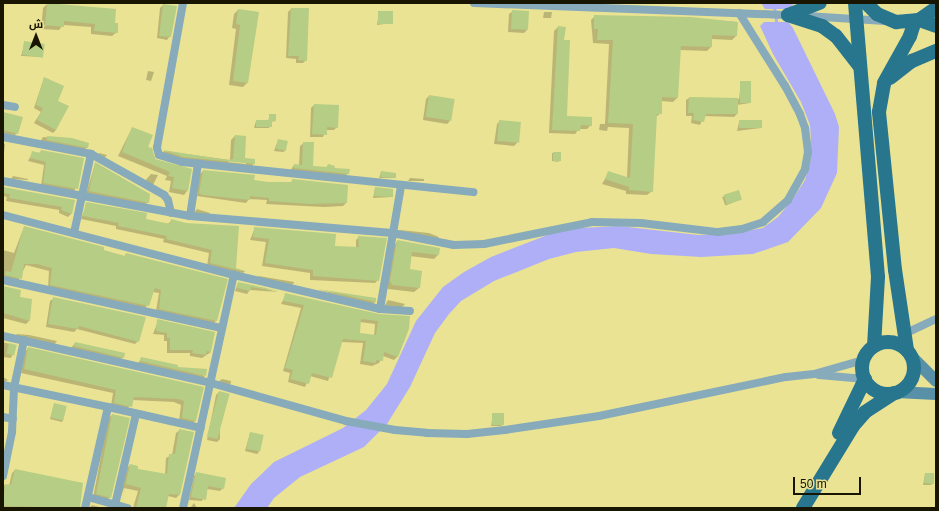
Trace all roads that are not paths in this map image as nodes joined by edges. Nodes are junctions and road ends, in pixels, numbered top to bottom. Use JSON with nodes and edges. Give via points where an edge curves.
{"nodes":[{"id":1,"x":183,"y":3,"type":"edge"},
{"id":2,"x":474,"y":3,"type":"edge"},
{"id":3,"x":529,"y":3,"type":"edge"},
{"id":4,"x":820,"y":3,"type":"edge"},
{"id":5,"x":855,"y":3,"type":"edge"},
{"id":6,"x":866,"y":3,"type":"edge"},
{"id":7,"x":936,"y":8,"type":"edge"},
{"id":8,"x":739,"y":13,"type":"junction"},
{"id":9,"x":788,"y":15,"type":"junction"},
{"id":10,"x":855,"y":20,"type":"junction"},
{"id":11,"x":917,"y":20,"type":"junction"},
{"id":12,"x":896,"y":22,"type":"junction"},
{"id":13,"x":936,"y":26,"type":"edge"},
{"id":14,"x":936,"y":51,"type":"edge"},
{"id":15,"x":860,"y":66,"type":"junction"},
{"id":16,"x":884,"y":83,"type":"junction"},
{"id":17,"x":3,"y":105,"type":"edge"},
{"id":18,"x":15,"y":107,"type":"dead end"},
{"id":19,"x":3,"y":137,"type":"edge"},
{"id":20,"x":91,"y":154,"type":"junction"},
{"id":21,"x":198,"y":164,"type":"junction"},
{"id":22,"x":3,"y":181,"type":"edge"},
{"id":23,"x":401,"y":186,"type":"junction"},
{"id":24,"x":473,"y":192,"type":"dead end"},
{"id":25,"x":83,"y":195,"type":"junction"},
{"id":26,"x":171,"y":213,"type":"junction"},
{"id":27,"x":3,"y":215,"type":"edge"},
{"id":28,"x":190,"y":216,"type":"junction"},
{"id":29,"x":74,"y":233,"type":"junction"},
{"id":30,"x":392,"y":233,"type":"junction"},
{"id":31,"x":234,"y":275,"type":"junction"},
{"id":32,"x":3,"y":280,"type":"edge"},
{"id":33,"x":380,"y":309,"type":"junction"},
{"id":34,"x":410,"y":311,"type":"dead end"},
{"id":35,"x":936,"y":319,"type":"edge"},
{"id":36,"x":222,"y":328,"type":"junction"},
{"id":37,"x":904,"y":334,"type":"junction"},
{"id":38,"x":3,"y":336,"type":"edge"},
{"id":39,"x":24,"y":340,"type":"junction"},
{"id":40,"x":874,"y":346,"type":"junction"},
{"id":41,"x":909,"y":354,"type":"junction"},
{"id":42,"x":863,"y":360,"type":"junction"},
{"id":43,"x":814,"y":374,"type":"junction"},
{"id":44,"x":865,"y":379,"type":"junction"},
{"id":45,"x":936,"y":381,"type":"edge"},
{"id":46,"x":211,"y":383,"type":"junction"},
{"id":47,"x":3,"y":386,"type":"edge"},
{"id":48,"x":14,"y":388,"type":"junction"},
{"id":49,"x":895,"y":392,"type":"junction"},
{"id":50,"x":936,"y":394,"type":"edge"},
{"id":51,"x":108,"y":407,"type":"junction"},
{"id":52,"x":136,"y":414,"type":"junction"},
{"id":53,"x":3,"y":417,"type":"edge"},
{"id":54,"x":13,"y":419,"type":"junction"},
{"id":55,"x":201,"y":428,"type":"junction"},
{"id":56,"x":3,"y":476,"type":"edge"},
{"id":57,"x":88,"y":497,"type":"junction"},
{"id":58,"x":115,"y":505,"type":"junction"},
{"id":59,"x":85,"y":508,"type":"edge"},
{"id":60,"x":127,"y":508,"type":"edge"},
{"id":61,"x":183,"y":508,"type":"edge"},
{"id":62,"x":793,"y":508,"type":"edge"},
{"id":63,"x":803,"y":508,"type":"edge"}],
"edges":[{"from":1,"to":21,"type":"street","via":[[157,151],[165,158]]},
{"from":2,"to":3,"type":"street"},
{"from":3,"to":8,"type":"street"},
{"from":4,"to":9,"type":"highway"},
{"from":5,"to":10,"type":"highway"},
{"from":6,"to":12,"type":"highway","via":[[877,14]]},
{"from":7,"to":11,"type":"highway"},
{"from":8,"to":9,"type":"street"},
{"from":8,"to":30,"type":"street","via":[[800,114],[807,142],[805,169],[800,180],[788,200],[763,222],[742,229],[718,232],[641,223],[592,222],[468,245],[441,243]]},
{"from":9,"to":10,"type":"street"},
{"from":9,"to":15,"type":"highway","via":[[822,26],[836,36]]},
{"from":10,"to":12,"type":"street"},
{"from":10,"to":15,"type":"highway"},
{"from":11,"to":12,"type":"highway"},
{"from":11,"to":13,"type":"highway"},
{"from":11,"to":16,"type":"highway"},
{"from":14,"to":16,"type":"highway","via":[[912,61]]},
{"from":15,"to":40,"type":"highway","via":[[878,277]]},
{"from":16,"to":37,"type":"highway","via":[[880,101],[880,122]]},
{"from":17,"to":18,"type":"street"},
{"from":19,"to":20,"type":"street"},
{"from":20,"to":25,"type":"street"},
{"from":20,"to":26,"type":"street","via":[[164,195]]},
{"from":21,"to":23,"type":"street"},
{"from":21,"to":28,"type":"street"},
{"from":22,"to":25,"type":"street"},
{"from":23,"to":24,"type":"street"},
{"from":23,"to":30,"type":"street"},
{"from":25,"to":26,"type":"street"},
{"from":25,"to":29,"type":"street"},
{"from":26,"to":28,"type":"street"},
{"from":27,"to":29,"type":"street"},
{"from":28,"to":30,"type":"street"},
{"from":29,"to":31,"type":"street"},
{"from":30,"to":33,"type":"street"},
{"from":31,"to":33,"type":"street"},
{"from":31,"to":36,"type":"street"},
{"from":32,"to":36,"type":"street"},
{"from":33,"to":34,"type":"street"},
{"from":35,"to":37,"type":"street"},
{"from":36,"to":46,"type":"street"},
{"from":37,"to":41,"type":"highway"},
{"from":38,"to":39,"type":"street"},
{"from":39,"to":46,"type":"street"},
{"from":39,"to":48,"type":"street"},
{"from":40,"to":41,"type":"highway","via":[[892,342]]},
{"from":40,"to":42,"type":"highway"},
{"from":41,"to":45,"type":"main road"},
{"from":41,"to":49,"type":"highway","via":[[913,374],[910,382]]},
{"from":42,"to":43,"type":"street"},
{"from":42,"to":44,"type":"highway"},
{"from":43,"to":44,"type":"street"},
{"from":43,"to":46,"type":"street","via":[[786,377],[538,426],[467,434],[395,430],[346,421]]},
{"from":44,"to":49,"type":"highway","via":[[876,391]]},
{"from":44,"to":62,"type":"highway","via":[[835,441]]},
{"from":46,"to":55,"type":"street"},
{"from":47,"to":48,"type":"street"},
{"from":48,"to":51,"type":"street"},
{"from":48,"to":54,"type":"street"},
{"from":49,"to":50,"type":"main road"},
{"from":49,"to":63,"type":"highway","via":[[865,412],[853,426]]},
{"from":51,"to":52,"type":"street"},
{"from":51,"to":57,"type":"street"},
{"from":52,"to":55,"type":"street"},
{"from":52,"to":58,"type":"street"},
{"from":53,"to":54,"type":"street"},
{"from":54,"to":56,"type":"street"},
{"from":55,"to":61,"type":"street"},
{"from":57,"to":58,"type":"street"},
{"from":57,"to":59,"type":"street"},
{"from":58,"to":60,"type":"street"}]}
